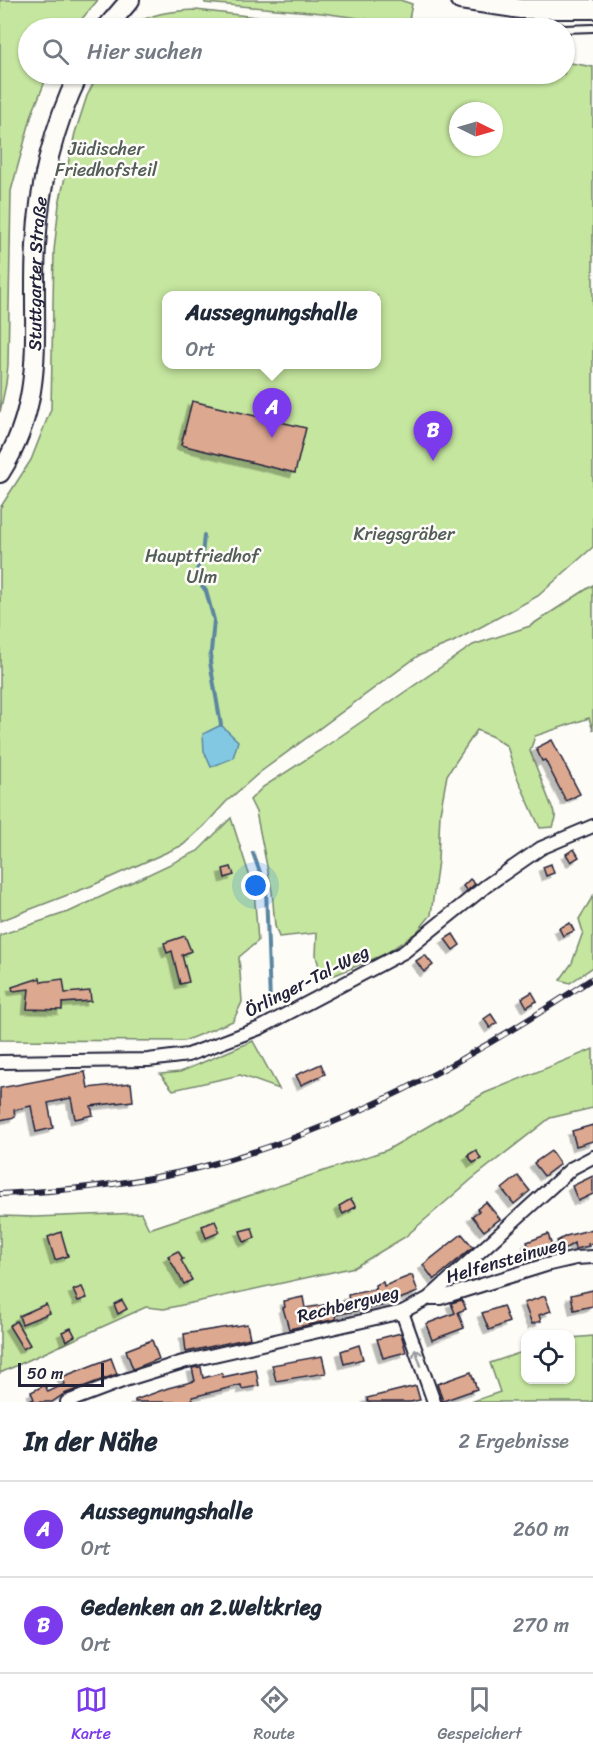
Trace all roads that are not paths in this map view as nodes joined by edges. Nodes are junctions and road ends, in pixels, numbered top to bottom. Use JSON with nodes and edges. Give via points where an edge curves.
{"nodes":[{"id":1,"x":130,"y":0,"type":"edge"},
{"id":2,"x":460,"y":0,"type":"edge"},
{"id":3,"x":521,"y":9,"type":"junction"},
{"id":4,"x":593,"y":9,"type":"edge"},
{"id":5,"x":115,"y":18,"type":"edge"},
{"id":6,"x":540,"y":18,"type":"edge"},
{"id":7,"x":593,"y":28,"type":"edge"},
{"id":8,"x":575,"y":29,"type":"edge"},
{"id":9,"x":75,"y":84,"type":"edge"},
{"id":10,"x":0,"y":473,"type":"edge"},
{"id":11,"x":593,"y":826,"type":"edge"},
{"id":12,"x":0,"y":1062,"type":"edge"},
{"id":13,"x":593,"y":1157,"type":"edge"},
{"id":14,"x":593,"y":1257,"type":"edge"},
{"id":15,"x":429,"y":1298,"type":"junction"},
{"id":16,"x":402,"y":1312,"type":"junction"},
{"id":17,"x":67,"y":1402,"type":"edge"},
{"id":18,"x":434,"y":1402,"type":"edge"}],
"edges":[{"from":1,"to":5,"type":"main road"},
{"from":2,"to":3,"type":"main road"},
{"from":3,"to":4,"type":"main road"},
{"from":3,"to":6,"type":"lane"},
{"from":7,"to":8,"type":"lane"},
{"from":9,"to":10,"type":"main road","name":"Stuttgarter Straße","via":[[53,141],[39,207],[31,397],[18,441]]},
{"from":11,"to":12,"type":"street","name":"Örlinger-Tal-Weg","via":[[541,848],[404,952],[260,1028],[188,1055],[148,1060]]},
{"from":13,"to":15,"type":"street","name":"Rechbergweg","via":[[573,1168]]},
{"from":14,"to":15,"type":"street","name":"Helfensteinweg","via":[[566,1259],[440,1298]]},
{"from":15,"to":16,"type":"street","name":"Rechbergweg"},
{"from":16,"to":17,"type":"street","name":"Rechbergweg","via":[[183,1362]]},
{"from":18,"to":16,"type":"street","one_way":true}]}
